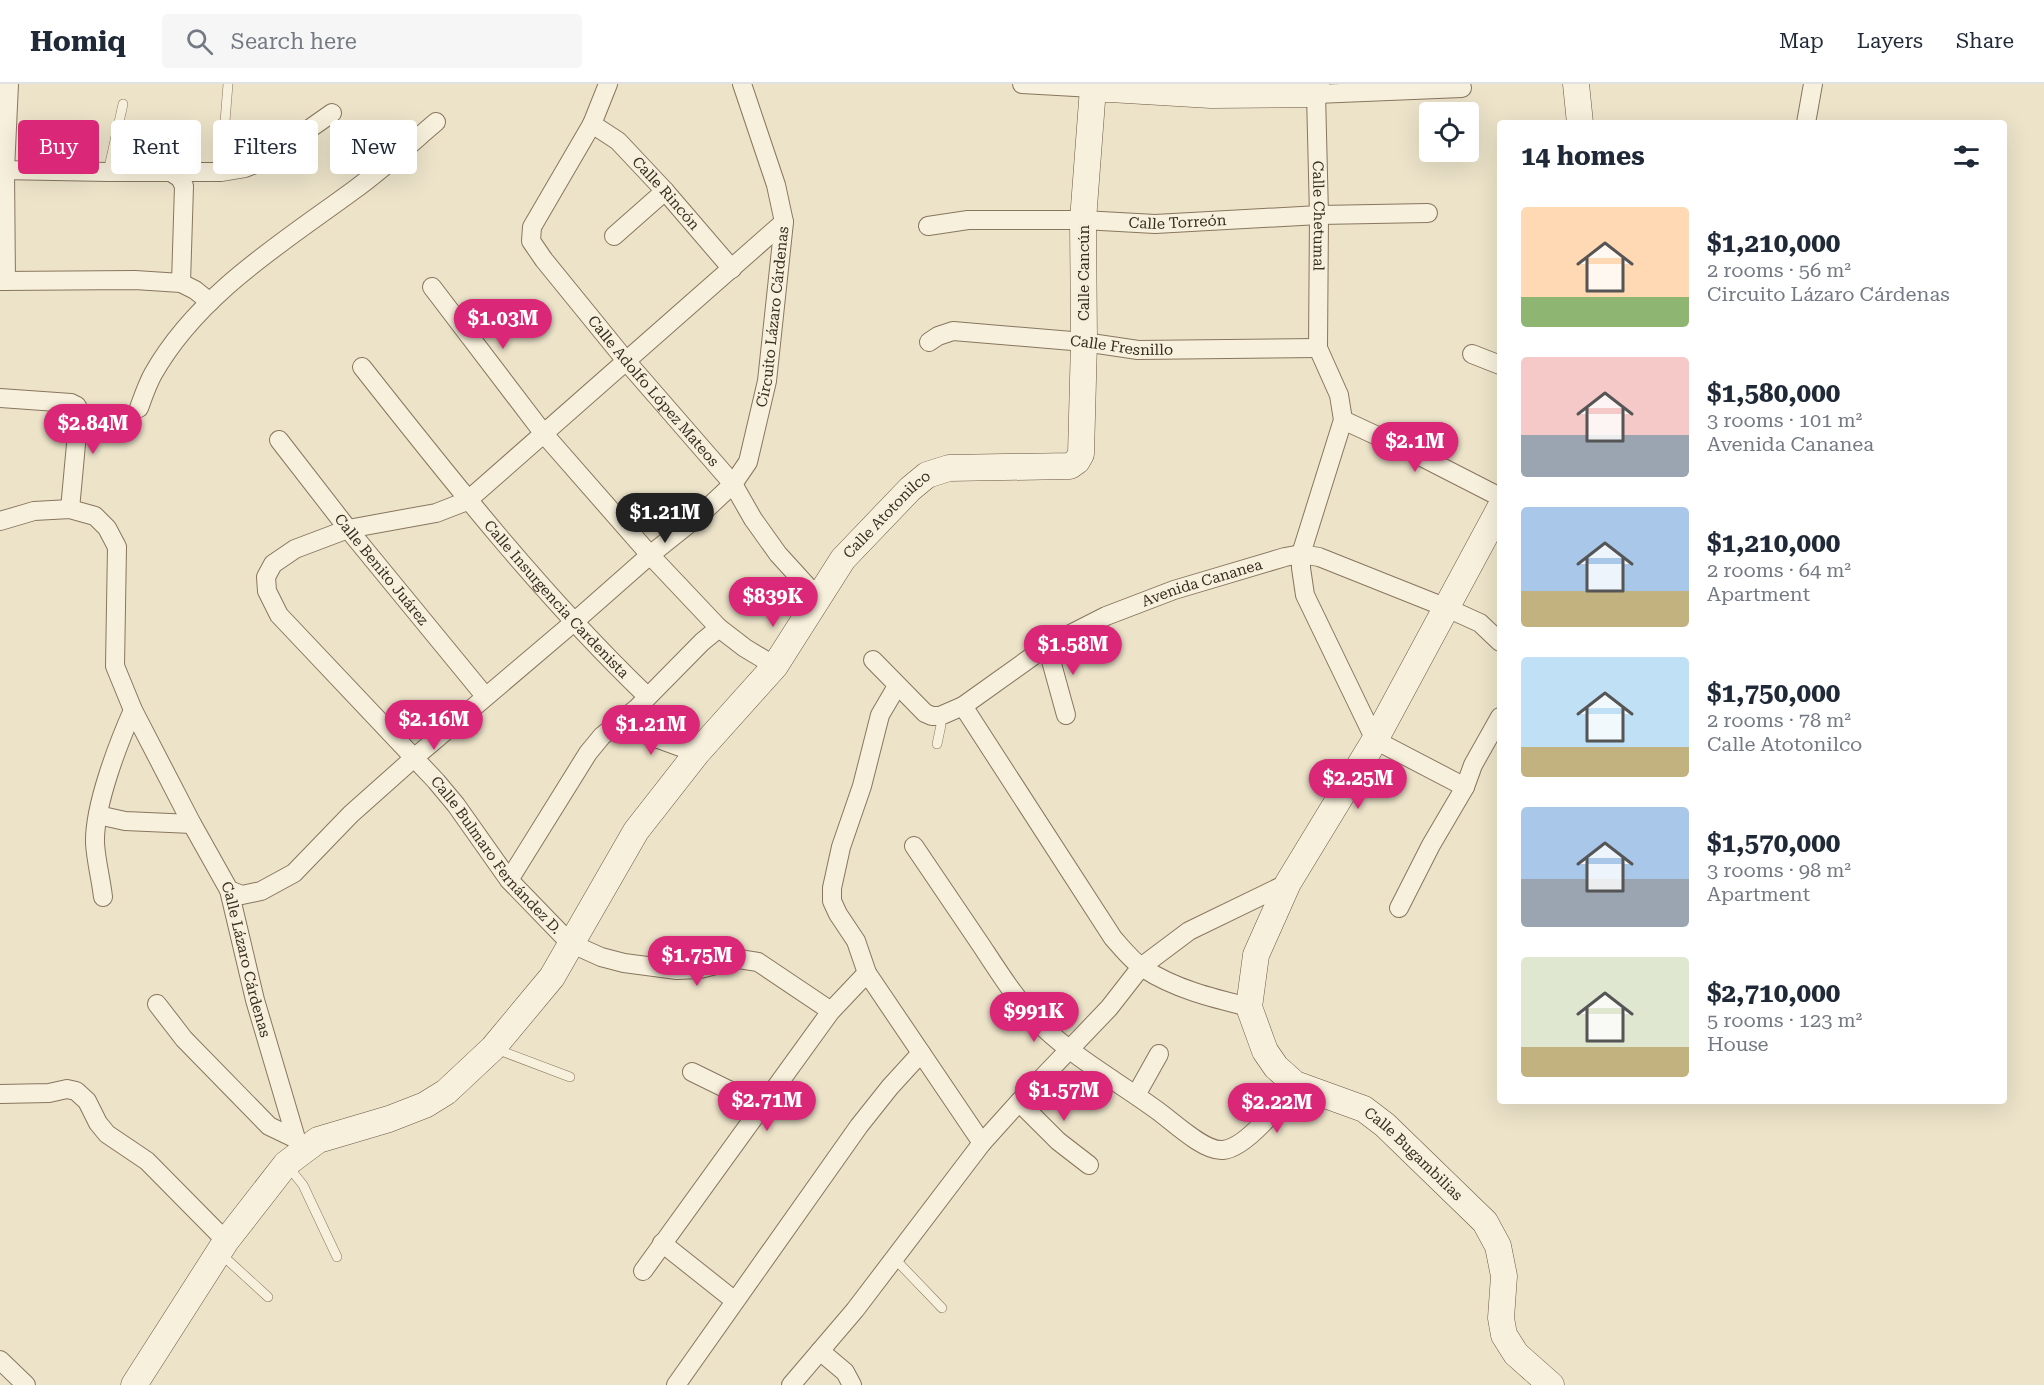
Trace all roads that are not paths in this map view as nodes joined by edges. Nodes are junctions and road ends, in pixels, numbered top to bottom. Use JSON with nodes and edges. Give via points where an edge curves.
{"nodes":[{"id":1,"x":9,"y":84,"type":"edge"},
{"id":2,"x":228,"y":84,"type":"edge"},
{"id":3,"x":608,"y":84,"type":"edge"},
{"id":4,"x":742,"y":84,"type":"edge"},
{"id":5,"x":1022,"y":84,"type":"edge"},
{"id":6,"x":1576,"y":84,"type":"edge"},
{"id":7,"x":1813,"y":84,"type":"edge"},
{"id":8,"x":1093,"y":86,"type":"edge"},
{"id":9,"x":1462,"y":88,"type":"dead end"},
{"id":10,"x":1316,"y":89,"type":"edge"},
{"id":11,"x":123,"y":104,"type":"dead end"},
{"id":12,"x":332,"y":113,"type":"dead end"},
{"id":13,"x":225,"y":120,"type":"edge"},
{"id":14,"x":1582,"y":120,"type":"edge"},
{"id":15,"x":1807,"y":120,"type":"edge"},
{"id":16,"x":436,"y":122,"type":"dead end"},
{"id":17,"x":318,"y":123,"type":"edge"},
{"id":18,"x":592,"y":124,"type":"junction"},
{"id":19,"x":2,"y":170,"type":"edge"},
{"id":20,"x":108,"y":172,"type":"junction"},
{"id":21,"x":111,"y":172,"type":"edge"},
{"id":22,"x":174,"y":174,"type":"edge"},
{"id":23,"x":665,"y":191,"type":"junction"},
{"id":24,"x":1428,"y":213,"type":"dead end"},
{"id":25,"x":1318,"y":215,"type":"junction"},
{"id":26,"x":1083,"y":220,"type":"junction"},
{"id":27,"x":784,"y":222,"type":"junction"},
{"id":28,"x":928,"y":226,"type":"dead end"},
{"id":29,"x":614,"y":236,"type":"dead end"},
{"id":30,"x":732,"y":269,"type":"junction"},
{"id":31,"x":3,"y":281,"type":"edge"},
{"id":32,"x":181,"y":283,"type":"junction"},
{"id":33,"x":432,"y":287,"type":"dead end"},
{"id":34,"x":210,"y":302,"type":"junction"},
{"id":35,"x":929,"y":342,"type":"dead end"},
{"id":36,"x":1084,"y":342,"type":"junction"},
{"id":37,"x":1317,"y":348,"type":"junction"},
{"id":38,"x":1472,"y":354,"type":"dead end"},
{"id":39,"x":627,"y":362,"type":"junction"},
{"id":40,"x":1497,"y":363,"type":"edge"},
{"id":41,"x":362,"y":367,"type":"dead end"},
{"id":42,"x":0,"y":398,"type":"edge"},
{"id":43,"x":139,"y":408,"type":"dead end"},
{"id":44,"x":1343,"y":420,"type":"junction"},
{"id":45,"x":544,"y":434,"type":"junction"},
{"id":46,"x":279,"y":440,"type":"dead end"},
{"id":47,"x":1077,"y":461,"type":"joint"},
{"id":48,"x":732,"y":484,"type":"junction"},
{"id":49,"x":1497,"y":495,"type":"edge"},
{"id":50,"x":467,"y":501,"type":"junction"},
{"id":51,"x":70,"y":509,"type":"junction"},
{"id":52,"x":1497,"y":514,"type":"edge"},
{"id":53,"x":0,"y":521,"type":"edge"},
{"id":54,"x":348,"y":530,"type":"junction"},
{"id":55,"x":1301,"y":554,"type":"junction"},
{"id":56,"x":650,"y":555,"type":"junction"},
{"id":57,"x":266,"y":577,"type":"joint"},
{"id":58,"x":818,"y":598,"type":"junction"},
{"id":59,"x":1447,"y":608,"type":"junction"},
{"id":60,"x":574,"y":622,"type":"junction"},
{"id":61,"x":719,"y":628,"type":"junction"},
{"id":62,"x":1497,"y":639,"type":"edge"},
{"id":63,"x":1047,"y":646,"type":"junction"},
{"id":64,"x":873,"y":660,"type":"dead end"},
{"id":65,"x":776,"y":666,"type":"junction"},
{"id":66,"x":897,"y":686,"type":"junction"},
{"id":67,"x":485,"y":696,"type":"junction"},
{"id":68,"x":647,"y":696,"type":"junction"},
{"id":69,"x":963,"y":706,"type":"junction"},
{"id":70,"x":133,"y":710,"type":"junction"},
{"id":71,"x":1066,"y":715,"type":"dead end"},
{"id":72,"x":940,"y":716,"type":"junction"},
{"id":73,"x":620,"y":722,"type":"junction"},
{"id":74,"x":1497,"y":722,"type":"edge"},
{"id":75,"x":1375,"y":740,"type":"junction"},
{"id":76,"x":938,"y":744,"type":"dead end"},
{"id":77,"x":697,"y":753,"type":"junction"},
{"id":78,"x":415,"y":757,"type":"junction"},
{"id":79,"x":1465,"y":787,"type":"junction"},
{"id":80,"x":98,"y":815,"type":"junction"},
{"id":81,"x":192,"y":824,"type":"junction"},
{"id":82,"x":914,"y":846,"type":"dead end"},
{"id":83,"x":509,"y":880,"type":"junction"},
{"id":84,"x":1288,"y":883,"type":"junction"},
{"id":85,"x":229,"y":890,"type":"junction"},
{"id":86,"x":103,"y":897,"type":"dead end"},
{"id":87,"x":1399,"y":908,"type":"dead end"},
{"id":88,"x":570,"y":943,"type":"junction"},
{"id":89,"x":1141,"y":967,"type":"junction"},
{"id":90,"x":867,"y":973,"type":"junction"},
{"id":91,"x":158,"y":1004,"type":"dead end"},
{"id":92,"x":1249,"y":1007,"type":"junction"},
{"id":93,"x":831,"y":1011,"type":"junction"},
{"id":94,"x":493,"y":1048,"type":"junction"},
{"id":95,"x":1068,"y":1050,"type":"junction"},
{"id":96,"x":921,"y":1053,"type":"junction"},
{"id":97,"x":1159,"y":1054,"type":"dead end"},
{"id":98,"x":692,"y":1072,"type":"dead end"},
{"id":99,"x":570,"y":1077,"type":"dead end"},
{"id":100,"x":1295,"y":1084,"type":"junction"},
{"id":101,"x":0,"y":1094,"type":"edge"},
{"id":102,"x":1136,"y":1095,"type":"junction"},
{"id":103,"x":1018,"y":1102,"type":"junction"},
{"id":104,"x":765,"y":1103,"type":"junction"},
{"id":105,"x":982,"y":1143,"type":"junction"},
{"id":106,"x":293,"y":1152,"type":"junction"},
{"id":107,"x":1089,"y":1165,"type":"dead end"},
{"id":108,"x":662,"y":1243,"type":"junction"},
{"id":109,"x":223,"y":1247,"type":"junction"},
{"id":110,"x":337,"y":1257,"type":"dead end"},
{"id":111,"x":894,"y":1258,"type":"junction"},
{"id":112,"x":643,"y":1271,"type":"dead end"},
{"id":113,"x":268,"y":1297,"type":"dead end"},
{"id":114,"x":735,"y":1301,"type":"junction"},
{"id":115,"x":942,"y":1308,"type":"dead end"},
{"id":116,"x":820,"y":1351,"type":"junction"},
{"id":117,"x":0,"y":1360,"type":"edge"},
{"id":118,"x":793,"y":1384,"type":"edge"},
{"id":119,"x":27,"y":1385,"type":"edge"},
{"id":120,"x":134,"y":1385,"type":"edge"},
{"id":121,"x":676,"y":1385,"type":"edge"},
{"id":122,"x":852,"y":1385,"type":"edge"},
{"id":123,"x":1551,"y":1385,"type":"edge"}],
"edges":[{"from":1,"to":19,"type":"street"},
{"from":2,"to":13,"type":"lane"},
{"from":3,"to":18,"type":"street"},
{"from":4,"to":27,"type":"street","via":[[776,185]]},
{"from":5,"to":8,"type":"street"},
{"from":6,"to":14,"type":"street"},
{"from":7,"to":15,"type":"street"},
{"from":8,"to":10,"type":"street","via":[[1210,94]]},
{"from":8,"to":26,"type":"street","name":"Calle Cancún"},
{"from":9,"to":10,"type":"street"},
{"from":10,"to":25,"type":"street","name":"Calle Chetumal"},
{"from":11,"to":20,"type":"lane"},
{"from":12,"to":17,"type":"street"},
{"from":16,"to":34,"type":"street","via":[[356,189],[283,240]]},
{"from":18,"to":23,"type":"street","name":"Calle Rincón","via":[[618,141]]},
{"from":18,"to":39,"type":"street","name":"Calle Adolfo López Mateos","via":[[532,227],[531,241]]},
{"from":19,"to":20,"type":"street"},
{"from":19,"to":31,"type":"street"},
{"from":20,"to":21,"type":"street"},
{"from":22,"to":32,"type":"street","via":[[184,186]]},
{"from":23,"to":29,"type":"street"},
{"from":23,"to":30,"type":"street","name":"Calle Rincón"},
{"from":24,"to":25,"type":"street","name":"Calle Torreón"},
{"from":25,"to":26,"type":"street","name":"Calle Torreón","via":[[1155,224]]},
{"from":25,"to":37,"type":"street","name":"Calle Chetumal"},
{"from":26,"to":28,"type":"street","name":"Calle Torreón","via":[[968,220]]},
{"from":26,"to":36,"type":"street","name":"Calle Cancún"},
{"from":27,"to":30,"type":"street","name":"Circuito Lázaro Cárdenas"},
{"from":27,"to":48,"type":"street","name":"Circuito Lázaro Cárdenas","via":[[767,381],[748,462]]},
{"from":30,"to":39,"type":"street","name":"Circuito Lázaro Cárdenas"},
{"from":31,"to":32,"type":"street"},
{"from":32,"to":34,"type":"street"},
{"from":33,"to":45,"type":"street"},
{"from":34,"to":43,"type":"street","via":[[170,348],[152,376]]},
{"from":35,"to":36,"type":"street","name":"Calle Fresnillo","via":[[953,332]]},
{"from":36,"to":37,"type":"street","name":"Calle Fresnillo","via":[[1138,350]]},
{"from":36,"to":47,"type":"street","name":"Calle Cancún","via":[[1081,454]]},
{"from":37,"to":44,"type":"street","via":[[1340,395]]},
{"from":38,"to":40,"type":"street"},
{"from":39,"to":45,"type":"street","name":"Circuito Lázaro Cárdenas"},
{"from":39,"to":48,"type":"street","name":"Calle Adolfo López Mateos"},
{"from":41,"to":50,"type":"street","name":"Calle Insurgencia Cardenista"},
{"from":42,"to":51,"type":"street","via":[[77,406]]},
{"from":44,"to":49,"type":"street"},
{"from":44,"to":55,"type":"street"},
{"from":45,"to":50,"type":"street","name":"Circuito Lázaro Cárdenas"},
{"from":45,"to":56,"type":"street"},
{"from":46,"to":54,"type":"street","name":"Calle Benito Juárez"},
{"from":47,"to":58,"type":"street","name":"Calle Atotonilco","via":[[1070,466],[949,468],[927,475],[843,560]]},
{"from":48,"to":56,"type":"street","name":"Circuito Lázaro Cárdenas"},
{"from":48,"to":58,"type":"street","name":"Calle Adolfo López Mateos","via":[[778,554]]},
{"from":50,"to":54,"type":"street","name":"Circuito Lázaro Cárdenas","via":[[436,513]]},
{"from":50,"to":60,"type":"street","name":"Calle Insurgencia Cardenista"},
{"from":51,"to":53,"type":"street","via":[[34,511]]},
{"from":51,"to":70,"type":"street","via":[[95,516],[117,547],[115,666]]},
{"from":52,"to":59,"type":"street","name":"Calle Bugambilias"},
{"from":54,"to":57,"type":"street","name":"Circuito Lázaro Cárdenas","via":[[295,549],[273,564]]},
{"from":54,"to":67,"type":"street","name":"Calle Benito Juárez"},
{"from":55,"to":59,"type":"street","name":"Avenida Cananea","via":[[1319,557]]},
{"from":55,"to":63,"type":"street","name":"Avenida Cananea","via":[[1144,600]]},
{"from":55,"to":75,"type":"street","via":[[1305,595]]},
{"from":56,"to":60,"type":"street","name":"Circuito Lázaro Cárdenas"},
{"from":56,"to":61,"type":"street"},
{"from":57,"to":78,"type":"street","name":"Calle Bulmaro Fernández D.","via":[[267,591],[279,615]]},
{"from":58,"to":65,"type":"street","name":"Calle Atotonilco"},
{"from":59,"to":62,"type":"street","name":"Avenida Cananea","via":[[1480,623]]},
{"from":59,"to":75,"type":"street","name":"Calle Bugambilias"},
{"from":60,"to":67,"type":"street","name":"Circuito Lázaro Cárdenas"},
{"from":60,"to":68,"type":"street","name":"Calle Insurgencia Cardenista"},
{"from":61,"to":65,"type":"street"},
{"from":61,"to":68,"type":"street"},
{"from":63,"to":69,"type":"street","name":"Avenida Cananea"},
{"from":63,"to":71,"type":"street"},
{"from":64,"to":66,"type":"street"},
{"from":65,"to":77,"type":"street","name":"Calle Atotonilco"},
{"from":66,"to":72,"type":"street","via":[[925,713]]},
{"from":66,"to":90,"type":"street","via":[[880,716],[832,888],[832,901],[856,941]]},
{"from":67,"to":78,"type":"street","name":"Circuito Lázaro Cárdenas"},
{"from":68,"to":73,"type":"street"},
{"from":69,"to":72,"type":"street","name":"Avenida Cananea"},
{"from":69,"to":89,"type":"street","via":[[1113,938]]},
{"from":70,"to":80,"type":"street","via":[[118,744]]},
{"from":70,"to":81,"type":"street"},
{"from":72,"to":76,"type":"lane"},
{"from":73,"to":77,"type":"street"},
{"from":73,"to":83,"type":"street","via":[[588,753]]},
{"from":74,"to":79,"type":"street"},
{"from":75,"to":79,"type":"street"},
{"from":75,"to":84,"type":"street","name":"Calle Bugambilias"},
{"from":77,"to":88,"type":"street","name":"Calle Atotonilco","via":[[636,831]]},
{"from":78,"to":83,"type":"street","name":"Calle Bulmaro Fernández D.","via":[[456,805]]},
{"from":78,"to":85,"type":"street","name":"Calle Lázaro Cárdenas","via":[[351,814],[294,873],[261,891],[242,895]]},
{"from":79,"to":87,"type":"street"},
{"from":80,"to":81,"type":"street","via":[[125,821]]},
{"from":80,"to":86,"type":"street","via":[[95,842]]},
{"from":81,"to":85,"type":"street"},
{"from":82,"to":95,"type":"street","via":[[1002,977],[1041,1026]]},
{"from":83,"to":88,"type":"street","name":"Calle Bulmaro Fernández D."},
{"from":84,"to":89,"type":"street","via":[[1189,932]]},
{"from":84,"to":92,"type":"street","name":"Calle Bugambilias","via":[[1257,954]]},
{"from":85,"to":106,"type":"street","name":"Calle Lázaro Cárdenas"},
{"from":88,"to":93,"type":"street","via":[[624,963],[677,970],[700,969],[739,959],[758,962]]},
{"from":88,"to":94,"type":"street","name":"Calle Atotonilco","via":[[552,977]]},
{"from":89,"to":92,"type":"street","via":[[1175,986]]},
{"from":89,"to":95,"type":"street","via":[[1109,1008]]},
{"from":90,"to":93,"type":"street"},
{"from":90,"to":96,"type":"street"},
{"from":91,"to":106,"type":"street","via":[[184,1040]]},
{"from":92,"to":100,"type":"street","name":"Calle Bugambilias","via":[[1265,1051]]},
{"from":93,"to":104,"type":"street"},
{"from":94,"to":99,"type":"lane"},
{"from":94,"to":106,"type":"street","name":"Calle Atotonilco","via":[[446,1092],[425,1105]]},
{"from":95,"to":102,"type":"street"},
{"from":95,"to":103,"type":"street"},
{"from":96,"to":105,"type":"street"},
{"from":96,"to":114,"type":"street","via":[[859,1126]]},
{"from":97,"to":102,"type":"street"},
{"from":98,"to":104,"type":"street","via":[[743,1097]]},
{"from":100,"to":102,"type":"street","via":[[1281,1105],[1252,1134],[1225,1150],[1214,1150],[1199,1141]]},
{"from":100,"to":123,"type":"street","name":"Calle Bugambilias","via":[[1364,1109],[1485,1222],[1498,1246],[1504,1335],[1516,1354]]},
{"from":101,"to":109,"type":"street","via":[[76,1091],[87,1101],[107,1134],[147,1161]]},
{"from":103,"to":105,"type":"street"},
{"from":103,"to":107,"type":"street"},
{"from":104,"to":108,"type":"street"},
{"from":105,"to":111,"type":"street"},
{"from":106,"to":109,"type":"street"},
{"from":106,"to":110,"type":"lane","via":[[303,1185]]},
{"from":108,"to":112,"type":"street"},
{"from":108,"to":114,"type":"street"},
{"from":109,"to":113,"type":"lane"},
{"from":109,"to":120,"type":"street"},
{"from":111,"to":115,"type":"lane"},
{"from":111,"to":116,"type":"street"},
{"from":114,"to":121,"type":"street"},
{"from":116,"to":118,"type":"street"},
{"from":116,"to":122,"type":"street","via":[[844,1372]]},
{"from":117,"to":119,"type":"street"}]}
